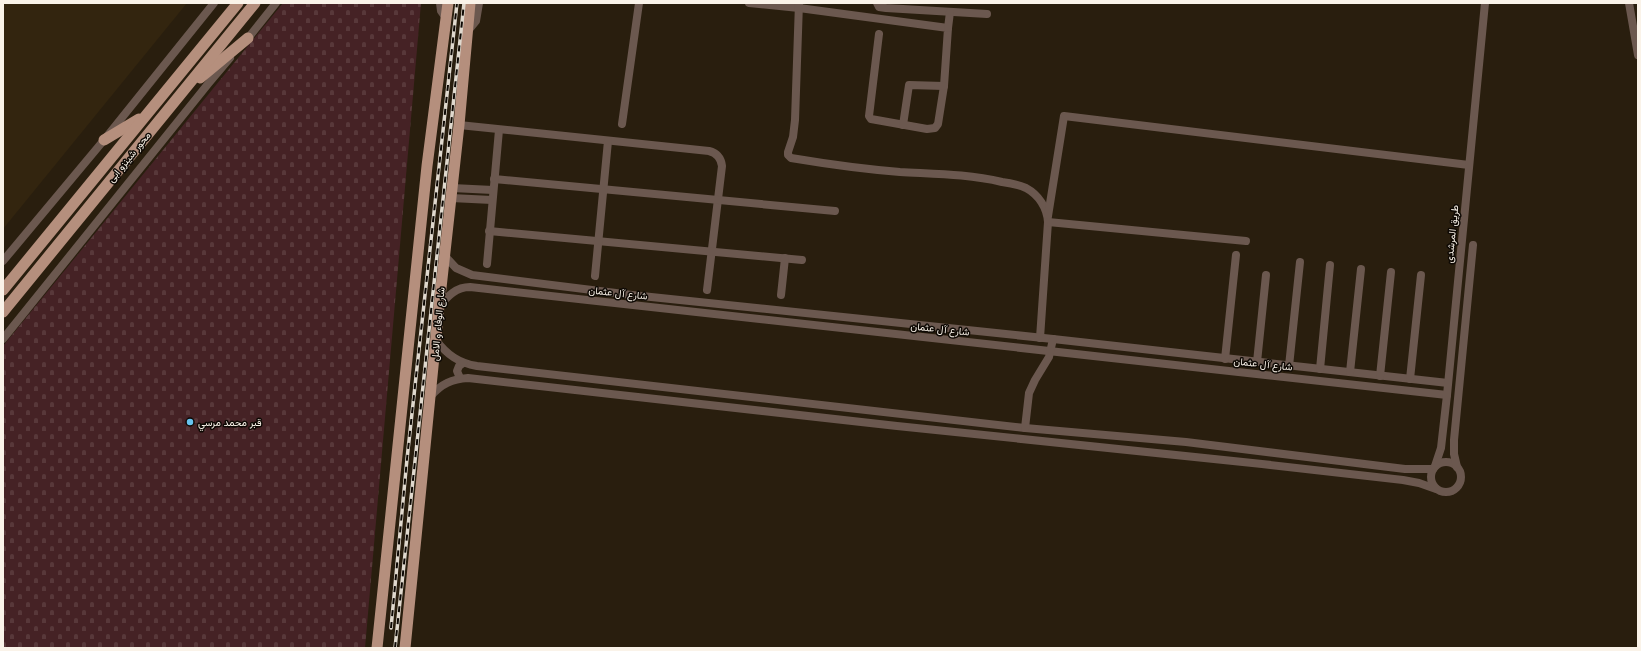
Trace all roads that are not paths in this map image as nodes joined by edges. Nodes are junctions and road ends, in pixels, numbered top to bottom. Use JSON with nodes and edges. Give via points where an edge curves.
{"nodes":[{"id":1,"x":214,"y":3,"type":"edge"},
{"id":2,"x":238,"y":3,"type":"edge"},
{"id":3,"x":254,"y":3,"type":"edge"},
{"id":4,"x":276,"y":3,"type":"edge"},
{"id":5,"x":440,"y":3,"type":"edge"},
{"id":6,"x":448,"y":3,"type":"edge"},
{"id":7,"x":470,"y":3,"type":"edge"},
{"id":8,"x":479,"y":3,"type":"edge"},
{"id":9,"x":638,"y":3,"type":"edge"},
{"id":10,"x":749,"y":3,"type":"edge"},
{"id":11,"x":877,"y":3,"type":"edge"},
{"id":12,"x":1485,"y":3,"type":"edge"},
{"id":13,"x":1629,"y":3,"type":"edge"},
{"id":14,"x":799,"y":5,"type":"edge"},
{"id":15,"x":950,"y":12,"type":"junction"},
{"id":16,"x":987,"y":14,"type":"dead end"},
{"id":17,"x":446,"y":18,"type":"junction"},
{"id":18,"x":948,"y":28,"type":"junction"},
{"id":19,"x":467,"y":32,"type":"junction"},
{"id":20,"x":879,"y":34,"type":"dead end"},
{"id":21,"x":248,"y":38,"type":"junction"},
{"id":22,"x":1638,"y":55,"type":"edge"},
{"id":23,"x":944,"y":86,"type":"junction"},
{"id":24,"x":181,"y":94,"type":"junction"},
{"id":25,"x":146,"y":114,"type":"junction"},
{"id":26,"x":622,"y":124,"type":"dead end"},
{"id":27,"x":459,"y":125,"type":"junction"},
{"id":28,"x":903,"y":125,"type":"junction"},
{"id":29,"x":499,"y":130,"type":"junction"},
{"id":30,"x":104,"y":140,"type":"junction"},
{"id":31,"x":608,"y":141,"type":"junction"},
{"id":32,"x":1469,"y":165,"type":"junction"},
{"id":33,"x":494,"y":178,"type":"junction"},
{"id":34,"x":604,"y":189,"type":"junction"},
{"id":35,"x":476,"y":190,"type":"junction"},
{"id":36,"x":493,"y":190,"type":"junction"},
{"id":37,"x":451,"y":193,"type":"junction"},
{"id":38,"x":475,"y":199,"type":"junction"},
{"id":39,"x":718,"y":199,"type":"junction"},
{"id":40,"x":492,"y":200,"type":"junction"},
{"id":41,"x":835,"y":211,"type":"dead end"},
{"id":42,"x":1048,"y":220,"type":"junction"},
{"id":43,"x":489,"y":231,"type":"junction"},
{"id":44,"x":1246,"y":241,"type":"dead end"},
{"id":45,"x":599,"y":242,"type":"junction"},
{"id":46,"x":1473,"y":245,"type":"dead end"},
{"id":47,"x":711,"y":253,"type":"junction"},
{"id":48,"x":444,"y":255,"type":"junction"},
{"id":49,"x":1236,"y":255,"type":"dead end"},
{"id":50,"x":785,"y":258,"type":"junction"},
{"id":51,"x":802,"y":260,"type":"dead end"},
{"id":52,"x":3,"y":261,"type":"edge"},
{"id":53,"x":1300,"y":262,"type":"dead end"},
{"id":54,"x":487,"y":264,"type":"dead end"},
{"id":55,"x":1330,"y":265,"type":"dead end"},
{"id":56,"x":1361,"y":269,"type":"dead end"},
{"id":57,"x":1391,"y":272,"type":"dead end"},
{"id":58,"x":466,"y":273,"type":"junction"},
{"id":59,"x":1266,"y":275,"type":"dead end"},
{"id":60,"x":595,"y":276,"type":"dead end"},
{"id":61,"x":1421,"y":276,"type":"dead end"},
{"id":62,"x":465,"y":287,"type":"junction"},
{"id":63,"x":3,"y":290,"type":"edge"},
{"id":64,"x":707,"y":290,"type":"dead end"},
{"id":65,"x":781,"y":295,"type":"dead end"},
{"id":66,"x":439,"y":306,"type":"junction"},
{"id":67,"x":3,"y":312,"type":"edge"},
{"id":68,"x":1040,"y":338,"type":"junction"},
{"id":69,"x":3,"y":339,"type":"edge"},
{"id":70,"x":1053,"y":339,"type":"junction"},
{"id":71,"x":436,"y":340,"type":"junction"},
{"id":72,"x":1051,"y":351,"type":"junction"},
{"id":73,"x":1225,"y":358,"type":"junction"},
{"id":74,"x":1257,"y":362,"type":"junction"},
{"id":75,"x":463,"y":363,"type":"junction"},
{"id":76,"x":1289,"y":366,"type":"junction"},
{"id":77,"x":1320,"y":369,"type":"junction"},
{"id":78,"x":1350,"y":372,"type":"junction"},
{"id":79,"x":1380,"y":376,"type":"junction"},
{"id":80,"x":460,"y":378,"type":"junction"},
{"id":81,"x":1410,"y":379,"type":"junction"},
{"id":82,"x":1425,"y":381,"type":"junction"},
{"id":83,"x":1448,"y":383,"type":"junction"},
{"id":84,"x":1423,"y":392,"type":"junction"},
{"id":85,"x":1446,"y":395,"type":"junction"},
{"id":86,"x":431,"y":396,"type":"junction"},
{"id":87,"x":898,"y":414,"type":"junction"},
{"id":88,"x":897,"y":426,"type":"junction"},
{"id":89,"x":1025,"y":428,"type":"junction"},
{"id":90,"x":1434,"y":467,"type":"junction"},
{"id":91,"x":1457,"y":467,"type":"junction"},
{"id":92,"x":1436,"y":489,"type":"junction"},
{"id":93,"x":377,"y":648,"type":"edge"},
{"id":94,"x":405,"y":648,"type":"edge"}],
"edges":[{"from":1,"to":30,"type":"street"},
{"from":2,"to":25,"type":"main road","name":"محور شينزو ابى"},
{"from":3,"to":24,"type":"main road","name":"محور شينزو ابى"},
{"from":4,"to":21,"type":"street"},
{"from":5,"to":17,"type":"street","via":[[440,11]]},
{"from":6,"to":17,"type":"main road"},
{"from":7,"to":19,"type":"main road"},
{"from":8,"to":19,"type":"street","name":"شارع الوفاء و الامل","via":[[476,21]]},
{"from":9,"to":26,"type":"street"},
{"from":10,"to":14,"type":"street"},
{"from":11,"to":15,"type":"street","via":[[879,7],[886,8]]},
{"from":12,"to":32,"type":"street","name":"طريق المرشدى"},
{"from":13,"to":22,"type":"street"},
{"from":14,"to":18,"type":"street"},
{"from":14,"to":42,"type":"street","via":[[795,120],[788,152],[790,157],[875,170],[980,177],[1016,185],[1025,188],[1040,200]]},
{"from":15,"to":16,"type":"street"},
{"from":15,"to":18,"type":"street"},
{"from":17,"to":93,"type":"main road","via":[[427,166]]},
{"from":18,"to":23,"type":"street"},
{"from":19,"to":27,"type":"main road","name":"شارع الوفاء و الامل"},
{"from":20,"to":28,"type":"street","via":[[869,116],[870,119]]},
{"from":21,"to":24,"type":"main road"},
{"from":21,"to":69,"type":"street"},
{"from":23,"to":28,"type":"street","via":[[909,85]]},
{"from":23,"to":28,"type":"street","via":[[938,124],[934,128]]},
{"from":24,"to":67,"type":"main road","name":"محور شينزو ابى"},
{"from":25,"to":30,"type":"main road"},
{"from":25,"to":63,"type":"main road","name":"محور شينزو ابى"},
{"from":27,"to":29,"type":"street"},
{"from":27,"to":37,"type":"main road","name":"شارع الوفاء و الامل"},
{"from":29,"to":31,"type":"street"},
{"from":29,"to":33,"type":"street"},
{"from":30,"to":52,"type":"street"},
{"from":31,"to":34,"type":"street"},
{"from":31,"to":39,"type":"street","via":[[714,152],[720,158],[722,166]]},
{"from":32,"to":42,"type":"street","via":[[1064,116]]},
{"from":32,"to":83,"type":"street","name":"طريق المرشدى"},
{"from":33,"to":34,"type":"street"},
{"from":33,"to":36,"type":"street"},
{"from":34,"to":39,"type":"street"},
{"from":34,"to":45,"type":"street"},
{"from":35,"to":36,"type":"street"},
{"from":35,"to":37,"type":"street"},
{"from":35,"to":38,"type":"street"},
{"from":36,"to":40,"type":"street"},
{"from":37,"to":38,"type":"street"},
{"from":37,"to":48,"type":"main road","name":"شارع الوفاء و الامل"},
{"from":38,"to":40,"type":"street"},
{"from":39,"to":41,"type":"street"},
{"from":39,"to":47,"type":"street"},
{"from":40,"to":43,"type":"street"},
{"from":42,"to":44,"type":"street"},
{"from":42,"to":68,"type":"street"},
{"from":43,"to":45,"type":"street"},
{"from":43,"to":54,"type":"street"},
{"from":45,"to":47,"type":"street"},
{"from":45,"to":60,"type":"street"},
{"from":46,"to":91,"type":"street","via":[[1454,440]]},
{"from":47,"to":50,"type":"street"},
{"from":47,"to":64,"type":"street"},
{"from":48,"to":58,"type":"street","name":"شارع آل عثمان","via":[[456,268]]},
{"from":48,"to":66,"type":"main road","name":"شارع الوفاء و الامل"},
{"from":49,"to":73,"type":"street"},
{"from":50,"to":51,"type":"street"},
{"from":50,"to":65,"type":"street"},
{"from":53,"to":76,"type":"street"},
{"from":55,"to":77,"type":"street"},
{"from":56,"to":78,"type":"street"},
{"from":57,"to":79,"type":"street"},
{"from":58,"to":62,"type":"street","via":[[463,279]]},
{"from":58,"to":68,"type":"street","name":"شارع آل عثمان","via":[[632,295]]},
{"from":59,"to":74,"type":"street"},
{"from":61,"to":81,"type":"street"},
{"from":62,"to":66,"type":"street","via":[[451,293]]},
{"from":62,"to":72,"type":"street","name":"شارع آل عثمان"},
{"from":66,"to":71,"type":"main road","name":"شارع الوفاء و الامل"},
{"from":68,"to":70,"type":"street","name":"شارع آل عثمان"},
{"from":70,"to":72,"type":"street"},
{"from":70,"to":73,"type":"street","name":"شارع آل عثمان"},
{"from":71,"to":75,"type":"street","via":[[446,352]]},
{"from":71,"to":86,"type":"main road","name":"شارع الوفاء و الامل"},
{"from":72,"to":84,"type":"street","name":"شارع آل عثمان"},
{"from":72,"to":89,"type":"street","via":[[1029,393]]},
{"from":73,"to":74,"type":"street","name":"شارع آل عثمان"},
{"from":74,"to":76,"type":"street","name":"شارع آل عثمان"},
{"from":75,"to":80,"type":"street","via":[[458,368]]},
{"from":75,"to":87,"type":"street"},
{"from":76,"to":77,"type":"street","name":"شارع آل عثمان"},
{"from":77,"to":78,"type":"street","name":"شارع آل عثمان"},
{"from":78,"to":79,"type":"street","name":"شارع آل عثمان"},
{"from":79,"to":81,"type":"street","name":"شارع آل عثمان"},
{"from":80,"to":86,"type":"street","via":[[447,382]]},
{"from":80,"to":88,"type":"street"},
{"from":81,"to":82,"type":"street","name":"شارع آل عثمان"},
{"from":82,"to":83,"type":"street","name":"شارع آل عثمان"},
{"from":82,"to":84,"type":"street","via":[[1428,388]]},
{"from":83,"to":85,"type":"street","name":"طريق المرشدى"},
{"from":84,"to":85,"type":"street","name":"شارع آل عثمان"},
{"from":85,"to":90,"type":"street","name":"طريق المرشدى","via":[[1441,448]]},
{"from":86,"to":94,"type":"main road","name":"شارع الوفاء و الامل"},
{"from":87,"to":88,"type":"street"},
{"from":87,"to":89,"type":"street"},
{"from":88,"to":92,"type":"street","via":[[1395,479]]},
{"from":89,"to":90,"type":"street","via":[[1186,442],[1405,469]]},
{"from":90,"to":91,"type":"street","via":[[1445,462]]},
{"from":90,"to":92,"type":"street","via":[[1431,480]]},
{"from":91,"to":92,"type":"street","via":[[1461,479],[1455,489],[1444,492]]}]}
